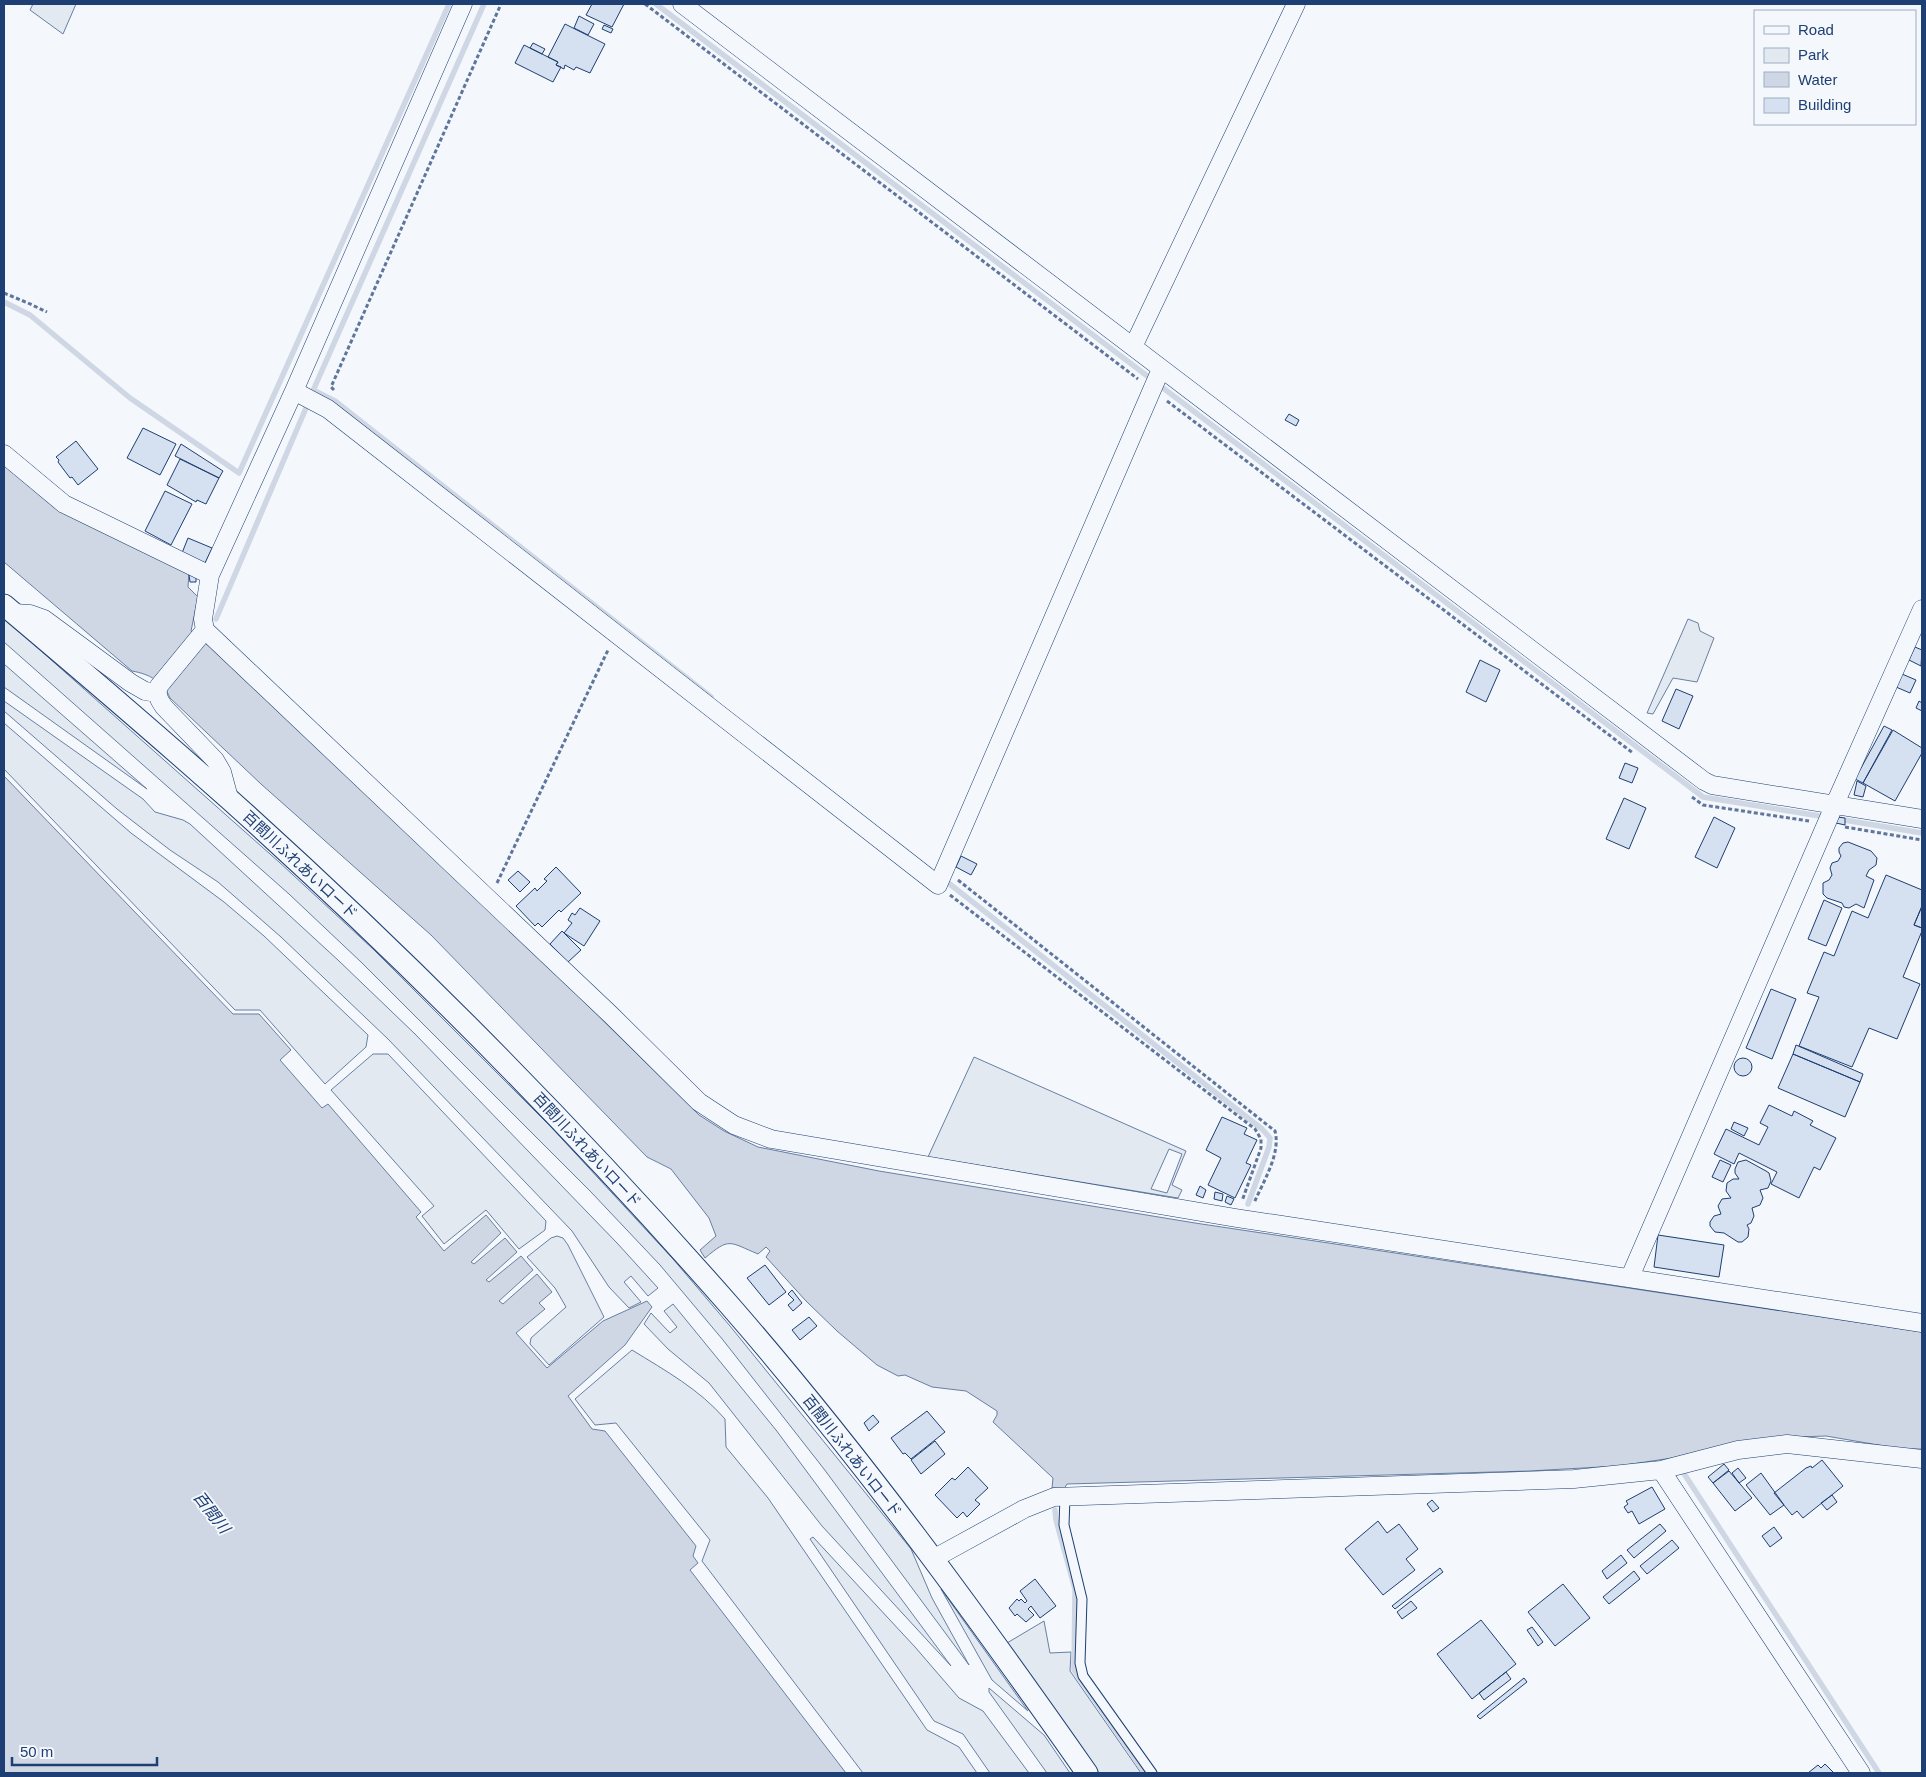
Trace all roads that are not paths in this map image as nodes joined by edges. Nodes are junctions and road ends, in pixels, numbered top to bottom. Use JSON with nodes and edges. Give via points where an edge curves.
{"nodes":[{"id":1,"x":463,"y":4,"type":"edge"},
{"id":2,"x":682,"y":4,"type":"edge"},
{"id":3,"x":1296,"y":4,"type":"edge"},
{"id":4,"x":1133,"y":347,"type":"junction"},
{"id":5,"x":1156,"y":381,"type":"junction"},
{"id":6,"x":298,"y":393,"type":"junction"},
{"id":7,"x":4,"y":454,"type":"edge"},
{"id":8,"x":210,"y":575,"type":"junction"},
{"id":9,"x":8,"y":609,"type":"edge"},
{"id":10,"x":1922,"y":609,"type":"edge"},
{"id":11,"x":203,"y":632,"type":"junction"},
{"id":12,"x":158,"y":689,"type":"junction"},
{"id":13,"x":228,"y":798,"type":"junction"},
{"id":14,"x":1830,"y":817,"type":"junction"},
{"id":15,"x":1922,"y":819,"type":"edge"},
{"id":16,"x":1630,"y":1277,"type":"junction"},
{"id":17,"x":1922,"y":1323,"type":"edge"},
{"id":18,"x":1922,"y":1459,"type":"edge"},
{"id":19,"x":1661,"y":1470,"type":"junction"},
{"id":20,"x":1065,"y":1497,"type":"junction"},
{"id":21,"x":933,"y":1559,"type":"junction"},
{"id":22,"x":1086,"y":1773,"type":"edge"},
{"id":23,"x":1152,"y":1773,"type":"edge"},
{"id":24,"x":1861,"y":1773,"type":"edge"}],
"edges":[{"from":1,"to":6,"type":"street"},
{"from":2,"to":4,"type":"street"},
{"from":3,"to":4,"type":"street"},
{"from":4,"to":5,"type":"street"},
{"from":5,"to":6,"type":"street","via":[[941,877],[616,634],[328,409]]},
{"from":5,"to":14,"type":"street","via":[[1704,782]]},
{"from":6,"to":8,"type":"street"},
{"from":7,"to":8,"type":"street","via":[[64,504]]},
{"from":8,"to":11,"type":"street"},
{"from":9,"to":12,"type":"street","via":[[44,619],[131,683],[145,691]]},
{"from":9,"to":13,"type":"street","name":"百間川ふれあいロード"},
{"from":10,"to":14,"type":"street"},
{"from":11,"to":12,"type":"street"},
{"from":11,"to":16,"type":"street","via":[[611,1015],[699,1102],[734,1125],[771,1139],[1241,1219]]},
{"from":12,"to":13,"type":"street","via":[[164,708],[215,760],[222,772]]},
{"from":13,"to":21,"type":"street","name":"百間川ふれあいロード","via":[[418,977],[619,1183],[733,1310]]},
{"from":14,"to":15,"type":"street"},
{"from":14,"to":16,"type":"street"},
{"from":16,"to":17,"type":"street"},
{"from":18,"to":19,"type":"street","via":[[1787,1444],[1738,1450]]},
{"from":19,"to":20,"type":"street","via":[[1574,1479]]},
{"from":19,"to":24,"type":"street"},
{"from":20,"to":21,"type":"street","via":[[1054,1497],[1024,1509]]},
{"from":20,"to":23,"type":"lane","via":[[1064,1525],[1082,1599],[1080,1663],[1083,1676]]},
{"from":21,"to":22,"type":"street","name":"百間川ふれあいロード"}]}
